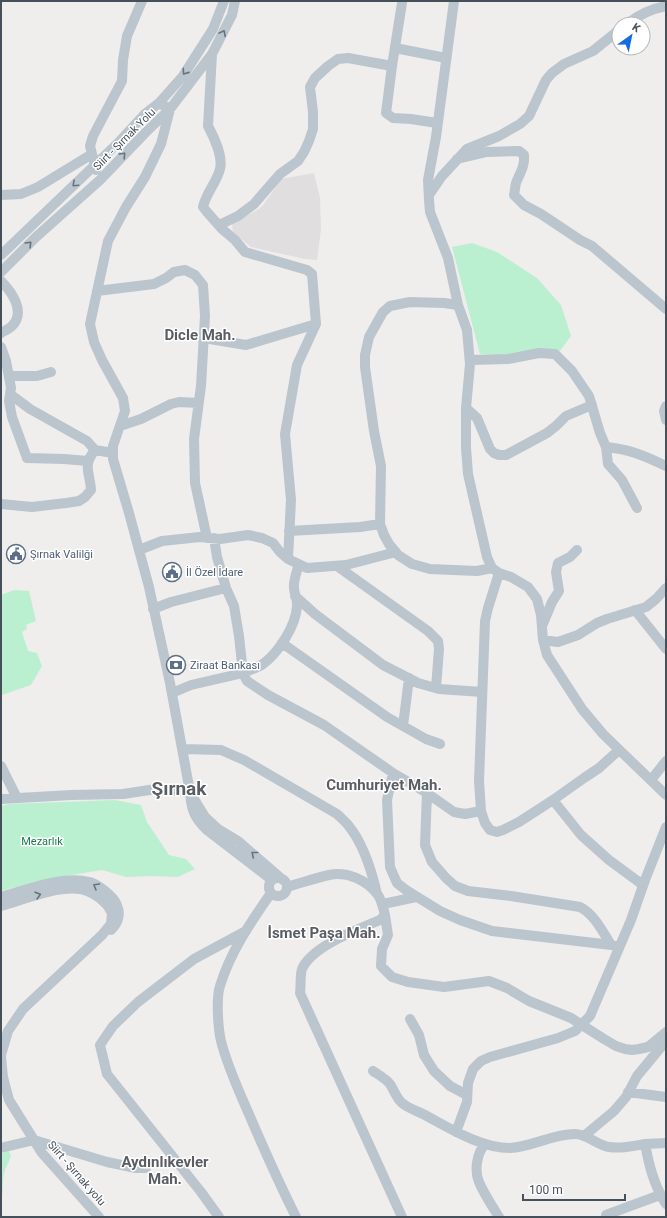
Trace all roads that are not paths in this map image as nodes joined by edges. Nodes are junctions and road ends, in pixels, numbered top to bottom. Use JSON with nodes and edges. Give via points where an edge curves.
{"nodes":[{"id":1,"x":142,"y":1,"type":"edge"},
{"id":2,"x":224,"y":1,"type":"edge"},
{"id":3,"x":235,"y":1,"type":"edge"},
{"id":4,"x":454,"y":1,"type":"edge"},
{"id":5,"x":402,"y":3,"type":"dead end"},
{"id":6,"x":666,"y":6,"type":"edge"},
{"id":7,"x":638,"y":16,"type":"edge"},
{"id":8,"x":611,"y":36,"type":"edge"},
{"id":9,"x":395,"y":48,"type":"junction"},
{"id":10,"x":212,"y":54,"type":"junction"},
{"id":11,"x":446,"y":58,"type":"junction"},
{"id":12,"x":392,"y":66,"type":"junction"},
{"id":13,"x":159,"y":103,"type":"junction"},
{"id":14,"x":170,"y":109,"type":"junction"},
{"id":15,"x":437,"y":123,"type":"junction"},
{"id":16,"x":92,"y":154,"type":"junction"},
{"id":17,"x":457,"y":159,"type":"junction"},
{"id":18,"x":95,"y":166,"type":"junction"},
{"id":19,"x":100,"y":180,"type":"junction"},
{"id":20,"x":429,"y":195,"type":"junction"},
{"id":21,"x":3,"y":196,"type":"edge"},
{"id":22,"x":218,"y":225,"type":"junction"},
{"id":23,"x":1,"y":255,"type":"edge"},
{"id":24,"x":1,"y":272,"type":"edge"},
{"id":25,"x":1,"y":281,"type":"edge"},
{"id":26,"x":97,"y":291,"type":"junction"},
{"id":27,"x":458,"y":305,"type":"junction"},
{"id":28,"x":666,"y":309,"type":"edge"},
{"id":29,"x":316,"y":324,"type":"junction"},
{"id":30,"x":1,"y":333,"type":"edge"},
{"id":31,"x":204,"y":338,"type":"junction"},
{"id":32,"x":1,"y":347,"type":"edge"},
{"id":33,"x":470,"y":360,"type":"junction"},
{"id":34,"x":51,"y":372,"type":"dead end"},
{"id":35,"x":9,"y":376,"type":"junction"},
{"id":36,"x":10,"y":394,"type":"junction"},
{"id":37,"x":198,"y":403,"type":"junction"},
{"id":38,"x":592,"y":405,"type":"junction"},
{"id":39,"x":666,"y":406,"type":"edge"},
{"id":40,"x":466,"y":408,"type":"junction"},
{"id":41,"x":666,"y":420,"type":"edge"},
{"id":42,"x":120,"y":426,"type":"junction"},
{"id":43,"x":606,"y":447,"type":"junction"},
{"id":44,"x":95,"y":450,"type":"junction"},
{"id":45,"x":113,"y":453,"type":"junction"},
{"id":46,"x":88,"y":461,"type":"junction"},
{"id":47,"x":666,"y":466,"type":"edge"},
{"id":48,"x":1,"y":504,"type":"edge"},
{"id":49,"x":637,"y":508,"type":"dead end"},
{"id":50,"x":380,"y":524,"type":"junction"},
{"id":51,"x":289,"y":531,"type":"junction"},
{"id":52,"x":211,"y":538,"type":"junction"},
{"id":53,"x":139,"y":550,"type":"junction"},
{"id":54,"x":577,"y":550,"type":"dead end"},
{"id":55,"x":396,"y":552,"type":"junction"},
{"id":56,"x":288,"y":559,"type":"junction"},
{"id":57,"x":299,"y":564,"type":"junction"},
{"id":58,"x":337,"y":566,"type":"junction"},
{"id":59,"x":496,"y":570,"type":"junction"},
{"id":60,"x":226,"y":588,"type":"junction"},
{"id":61,"x":666,"y":588,"type":"edge"},
{"id":62,"x":295,"y":596,"type":"junction"},
{"id":63,"x":153,"y":609,"type":"junction"},
{"id":64,"x":635,"y":610,"type":"junction"},
{"id":65,"x":542,"y":627,"type":"junction"},
{"id":66,"x":542,"y":640,"type":"junction"},
{"id":67,"x":282,"y":643,"type":"junction"},
{"id":68,"x":666,"y":649,"type":"edge"},
{"id":69,"x":243,"y":673,"type":"junction"},
{"id":70,"x":409,"y":678,"type":"junction"},
{"id":71,"x":436,"y":688,"type":"junction"},
{"id":72,"x":482,"y":692,"type":"junction"},
{"id":73,"x":172,"y":693,"type":"junction"},
{"id":74,"x":403,"y":726,"type":"junction"},
{"id":75,"x":440,"y":744,"type":"dead end"},
{"id":76,"x":183,"y":749,"type":"junction"},
{"id":77,"x":619,"y":750,"type":"junction"},
{"id":78,"x":666,"y":761,"type":"edge"},
{"id":79,"x":1,"y":766,"type":"edge"},
{"id":80,"x":393,"y":773,"type":"junction"},
{"id":81,"x":651,"y":780,"type":"junction"},
{"id":82,"x":663,"y":791,"type":"edge"},
{"id":83,"x":190,"y":792,"type":"junction"},
{"id":84,"x":427,"y":793,"type":"junction"},
{"id":85,"x":1,"y":798,"type":"edge"},
{"id":86,"x":17,"y":798,"type":"junction"},
{"id":87,"x":553,"y":800,"type":"junction"},
{"id":88,"x":481,"y":811,"type":"junction"},
{"id":89,"x":666,"y":827,"type":"edge"},
{"id":90,"x":272,"y":880,"type":"junction"},
{"id":91,"x":285,"y":883,"type":"junction"},
{"id":92,"x":643,"y":886,"type":"junction"},
{"id":93,"x":271,"y":893,"type":"junction"},
{"id":94,"x":378,"y":895,"type":"junction"},
{"id":95,"x":1,"y":897,"type":"edge"},
{"id":96,"x":416,"y":897,"type":"junction"},
{"id":97,"x":383,"y":904,"type":"junction"},
{"id":98,"x":1,"y":906,"type":"edge"},
{"id":99,"x":385,"y":915,"type":"junction"},
{"id":100,"x":246,"y":931,"type":"junction"},
{"id":101,"x":102,"y":935,"type":"junction"},
{"id":102,"x":616,"y":945,"type":"junction"},
{"id":103,"x":410,"y":1019,"type":"dead end"},
{"id":104,"x":581,"y":1025,"type":"junction"},
{"id":105,"x":666,"y":1032,"type":"edge"},
{"id":106,"x":666,"y":1041,"type":"edge"},
{"id":107,"x":1,"y":1056,"type":"edge"},
{"id":108,"x":373,"y":1071,"type":"dead end"},
{"id":109,"x":628,"y":1092,"type":"junction"},
{"id":110,"x":468,"y":1095,"type":"junction"},
{"id":111,"x":666,"y":1097,"type":"edge"},
{"id":112,"x":456,"y":1132,"type":"junction"},
{"id":113,"x":584,"y":1136,"type":"junction"},
{"id":114,"x":34,"y":1140,"type":"junction"},
{"id":115,"x":666,"y":1143,"type":"edge"},
{"id":116,"x":486,"y":1144,"type":"junction"},
{"id":117,"x":645,"y":1144,"type":"junction"},
{"id":118,"x":1,"y":1148,"type":"edge"},
{"id":119,"x":146,"y":1168,"type":"dead end"},
{"id":120,"x":660,"y":1195,"type":"junction"},
{"id":121,"x":666,"y":1204,"type":"edge"},
{"id":122,"x":606,"y":1216,"type":"dead end"},
{"id":123,"x":99,"y":1217,"type":"edge"},
{"id":124,"x":219,"y":1217,"type":"edge"},
{"id":125,"x":296,"y":1217,"type":"edge"},
{"id":126,"x":402,"y":1217,"type":"edge"},
{"id":127,"x":499,"y":1217,"type":"edge"}],
"edges":[{"from":1,"to":16,"type":"street","via":[[127,36],[122,81],[93,136],[90,146]]},
{"from":2,"to":13,"type":"street","name":"Siirt - Şırnak Yolu","one_way":true,"via":[[213,29],[183,76]]},
{"from":10,"to":3,"type":"street","name":"Siirt - Şırnak Yolu","one_way":true,"via":[[232,15]]},
{"from":4,"to":11,"type":"street"},
{"from":5,"to":9,"type":"street"},
{"from":6,"to":7,"type":"street"},
{"from":8,"to":17,"type":"street","via":[[593,51],[564,64],[552,73],[529,116],[520,124],[468,149]]},
{"from":9,"to":11,"type":"street"},
{"from":9,"to":12,"type":"street"},
{"from":10,"to":14,"type":"street","name":"Siirt - Şırnak Yolu"},
{"from":10,"to":22,"type":"street","via":[[208,126],[214,137],[220,169],[203,207]]},
{"from":11,"to":15,"type":"street"},
{"from":12,"to":15,"type":"street","via":[[386,113],[393,118]]},
{"from":12,"to":22,"type":"street","via":[[348,58],[338,59],[323,70],[310,87],[313,129],[298,161],[280,174],[254,204],[238,216]]},
{"from":13,"to":14,"type":"street"},
{"from":13,"to":18,"type":"street","name":"Siirt - Şırnak Yolu"},
{"from":19,"to":14,"type":"street","name":"Siirt - Şırnak Yolu","one_way":true},
{"from":14,"to":26,"type":"street","via":[[161,144],[108,241]]},
{"from":15,"to":20,"type":"street","via":[[428,180]]},
{"from":16,"to":18,"type":"street"},
{"from":16,"to":21,"type":"street","via":[[38,187],[21,194]]},
{"from":17,"to":20,"type":"street"},
{"from":17,"to":28,"type":"street","via":[[487,152],[519,151],[524,155],[524,160],[514,195],[524,205],[592,246]]},
{"from":18,"to":19,"type":"street"},
{"from":18,"to":23,"type":"street","name":"Siirt - Şırnak Yolu","one_way":true},
{"from":24,"to":19,"type":"street","name":"Siirt - Şırnak Yolu","one_way":true,"via":[[36,236]]},
{"from":20,"to":27,"type":"street","via":[[430,212],[448,258]]},
{"from":22,"to":29,"type":"street","via":[[245,252],[307,270],[312,274]]},
{"from":25,"to":30,"type":"street","via":[[7,287],[18,310],[12,327]]},
{"from":26,"to":31,"type":"street","via":[[154,284],[174,272],[186,270],[195,275],[203,285]]},
{"from":26,"to":42,"type":"street","via":[[90,324],[102,360],[123,398],[125,411]]},
{"from":27,"to":33,"type":"street","via":[[467,330]]},
{"from":27,"to":50,"type":"street","via":[[410,302],[390,306],[383,312],[369,337],[364,355],[381,466]]},
{"from":29,"to":31,"type":"street","via":[[246,345]]},
{"from":29,"to":51,"type":"street","via":[[297,366],[285,434],[291,500]]},
{"from":31,"to":37,"type":"street"},
{"from":32,"to":35,"type":"street"},
{"from":33,"to":38,"type":"street","via":[[508,359],[539,353],[555,354],[572,371]]},
{"from":33,"to":40,"type":"street"},
{"from":34,"to":35,"type":"street","via":[[37,376]]},
{"from":35,"to":36,"type":"street"},
{"from":36,"to":44,"type":"street","via":[[30,409],[87,442]]},
{"from":36,"to":46,"type":"street","via":[[12,416],[26,458]]},
{"from":37,"to":42,"type":"street","via":[[171,404]]},
{"from":37,"to":52,"type":"street","via":[[194,439],[195,483]]},
{"from":38,"to":40,"type":"street","via":[[566,416],[547,433],[506,454],[499,455],[490,449],[476,418]]},
{"from":38,"to":43,"type":"street"},
{"from":39,"to":41,"type":"street"},
{"from":40,"to":59,"type":"street","via":[[468,474],[487,558]]},
{"from":42,"to":45,"type":"street"},
{"from":43,"to":47,"type":"street","via":[[635,452]]},
{"from":43,"to":49,"type":"street","via":[[608,464],[622,480]]},
{"from":44,"to":45,"type":"street"},
{"from":44,"to":46,"type":"street"},
{"from":45,"to":53,"type":"street"},
{"from":46,"to":48,"type":"street","via":[[86,466],[91,490],[78,501],[32,507]]},
{"from":50,"to":51,"type":"street"},
{"from":50,"to":55,"type":"street","via":[[389,544]]},
{"from":51,"to":56,"type":"street"},
{"from":52,"to":53,"type":"street","via":[[162,541]]},
{"from":52,"to":56,"type":"street","via":[[248,535],[262,538],[273,543]]},
{"from":52,"to":60,"type":"street"},
{"from":53,"to":63,"type":"street"},
{"from":54,"to":65,"type":"street","via":[[558,563],[556,572],[559,591]]},
{"from":55,"to":58,"type":"street"},
{"from":55,"to":59,"type":"street","via":[[412,564],[430,569]]},
{"from":56,"to":57,"type":"street"},
{"from":57,"to":58,"type":"street","via":[[307,568]]},
{"from":57,"to":62,"type":"street","via":[[294,586]]},
{"from":58,"to":71,"type":"street","via":[[428,631],[438,641]]},
{"from":59,"to":65,"type":"street","via":[[528,587],[537,599]]},
{"from":59,"to":72,"type":"street","via":[[485,621]]},
{"from":60,"to":63,"type":"street"},
{"from":60,"to":69,"type":"street","via":[[234,606]]},
{"from":61,"to":64,"type":"street","via":[[646,607]]},
{"from":62,"to":67,"type":"street","via":[[297,609]]},
{"from":62,"to":70,"type":"street","via":[[383,665]]},
{"from":63,"to":73,"type":"street"},
{"from":64,"to":66,"type":"street","via":[[597,623],[578,636],[558,642]]},
{"from":64,"to":68,"type":"street"},
{"from":65,"to":66,"type":"street"},
{"from":66,"to":77,"type":"street","via":[[547,655],[582,709]]},
{"from":67,"to":69,"type":"street","via":[[261,665]]},
{"from":67,"to":74,"type":"street"},
{"from":69,"to":73,"type":"street","via":[[191,685]]},
{"from":69,"to":80,"type":"street","via":[[247,681],[324,725]]},
{"from":70,"to":71,"type":"street"},
{"from":70,"to":74,"type":"street"},
{"from":71,"to":72,"type":"street"},
{"from":72,"to":88,"type":"street","via":[[479,781]]},
{"from":73,"to":76,"type":"street"},
{"from":74,"to":75,"type":"street"},
{"from":76,"to":83,"type":"street"},
{"from":76,"to":94,"type":"street","via":[[221,750],[244,760],[337,814],[349,826],[361,846]]},
{"from":77,"to":81,"type":"street"},
{"from":77,"to":87,"type":"street","via":[[599,768]]},
{"from":78,"to":81,"type":"street"},
{"from":79,"to":86,"type":"street"},
{"from":80,"to":84,"type":"street"},
{"from":80,"to":96,"type":"street","via":[[387,800],[390,867],[397,883]]},
{"from":81,"to":82,"type":"street"},
{"from":83,"to":86,"type":"street","via":[[156,789],[123,794]]},
{"from":83,"to":90,"type":"street","via":[[190,803],[199,822]]},
{"from":91,"to":83,"type":"street","one_way":true,"via":[[238,841],[218,829],[205,817]]},
{"from":84,"to":88,"type":"street","via":[[454,812],[465,814]]},
{"from":84,"to":102,"type":"street","via":[[425,845],[432,862],[455,886],[468,891],[580,907],[586,910]]},
{"from":85,"to":86,"type":"street"},
{"from":87,"to":88,"type":"street","via":[[519,822],[497,832],[490,830]]},
{"from":87,"to":92,"type":"street","via":[[580,835]]},
{"from":89,"to":92,"type":"street"},
{"from":90,"to":91,"type":"street","via":[[277,878]]},
{"from":90,"to":93,"type":"street","via":[[269,885]]},
{"from":91,"to":93,"type":"street","via":[[286,892],[281,896]]},
{"from":91,"to":94,"type":"street","via":[[330,874],[346,875],[357,877]]},
{"from":92,"to":102,"type":"street","via":[[631,920]]},
{"from":93,"to":100,"type":"street"},
{"from":94,"to":97,"type":"street"},
{"from":101,"to":95,"type":"street","one_way":true,"via":[[117,924],[118,908],[109,894],[90,882],[49,883]]},
{"from":96,"to":97,"type":"street"},
{"from":96,"to":102,"type":"street","via":[[460,920],[492,931]]},
{"from":97,"to":99,"type":"street"},
{"from":98,"to":101,"type":"street","one_way":true,"via":[[51,891],[82,889],[105,903],[112,913],[111,924]]},
{"from":99,"to":104,"type":"street","via":[[388,936],[382,950],[381,966],[392,977],[444,987],[489,981],[571,1018]]},
{"from":99,"to":126,"type":"street","via":[[380,920],[327,944],[314,953],[302,969],[300,993]]},
{"from":100,"to":124,"type":"street","via":[[194,959],[138,1002],[113,1026],[100,1045],[107,1074]]},
{"from":100,"to":125,"type":"street","via":[[232,954],[219,987],[218,1019],[221,1041],[241,1096]]},
{"from":101,"to":107,"type":"street","name":"Siirt - Şırnak yolu","via":[[24,1009],[8,1031]]},
{"from":102,"to":104,"type":"street","via":[[590,1016]]},
{"from":103,"to":110,"type":"street","via":[[419,1035],[424,1055],[434,1072],[450,1086]]},
{"from":104,"to":105,"type":"street","via":[[616,1046],[632,1050],[648,1047]]},
{"from":104,"to":110,"type":"street","via":[[576,1031],[558,1038],[482,1061],[472,1069]]},
{"from":106,"to":109,"type":"street","via":[[637,1076]]},
{"from":107,"to":114,"type":"street","name":"Siirt - Şırnak yolu","via":[[9,1100]]},
{"from":108,"to":112,"type":"street","via":[[389,1084],[405,1105]]},
{"from":109,"to":111,"type":"street"},
{"from":109,"to":113,"type":"street","via":[[614,1111]]},
{"from":110,"to":112,"type":"street"},
{"from":112,"to":116,"type":"street"},
{"from":113,"to":116,"type":"street","via":[[561,1135],[510,1148]]},
{"from":113,"to":117,"type":"street","via":[[608,1147]]},
{"from":114,"to":118,"type":"street"},
{"from":114,"to":119,"type":"street","via":[[107,1162]]},
{"from":114,"to":123,"type":"street","name":"Siirt - Şırnak yolu","via":[[42,1153]]},
{"from":115,"to":117,"type":"street"},
{"from":116,"to":127,"type":"street","via":[[481,1149],[477,1164],[478,1181]]},
{"from":117,"to":120,"type":"street","via":[[651,1174]]},
{"from":120,"to":121,"type":"street"},
{"from":120,"to":122,"type":"street"}]}
